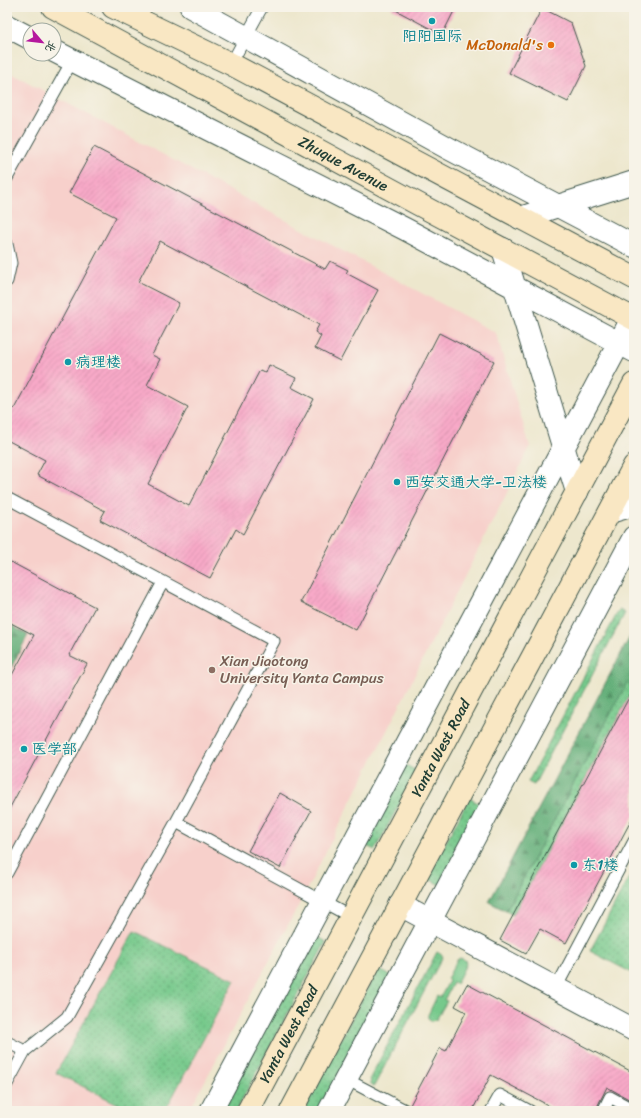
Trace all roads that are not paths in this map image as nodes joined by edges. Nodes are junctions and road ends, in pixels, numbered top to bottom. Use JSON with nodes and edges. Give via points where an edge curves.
{"nodes":[{"id":1,"x":53,"y":7,"type":"edge"},
{"id":2,"x":113,"y":7,"type":"edge"},
{"id":3,"x":191,"y":7,"type":"edge"},
{"id":4,"x":262,"y":7,"type":"edge"},
{"id":5,"x":7,"y":26,"type":"edge"},
{"id":6,"x":22,"y":34,"type":"edge"},
{"id":7,"x":246,"y":36,"type":"junction"},
{"id":8,"x":63,"y":56,"type":"edge"},
{"id":9,"x":231,"y":64,"type":"junction"},
{"id":10,"x":7,"y":178,"type":"edge"},
{"id":11,"x":634,"y":182,"type":"edge"},
{"id":12,"x":558,"y":206,"type":"junction"},
{"id":13,"x":520,"y":218,"type":"junction"},
{"id":14,"x":7,"y":244,"type":"edge"},
{"id":15,"x":634,"y":246,"type":"edge"},
{"id":16,"x":503,"y":249,"type":"junction"},
{"id":17,"x":634,"y":278,"type":"edge"},
{"id":18,"x":7,"y":281,"type":"edge"},
{"id":19,"x":514,"y":287,"type":"junction"},
{"id":20,"x":633,"y":317,"type":"edge"},
{"id":21,"x":626,"y":347,"type":"edge"},
{"id":22,"x":634,"y":384,"type":"edge"},
{"id":23,"x":563,"y":448,"type":"junction"},
{"id":24,"x":634,"y":466,"type":"edge"},
{"id":25,"x":577,"y":492,"type":"junction"},
{"id":26,"x":7,"y":498,"type":"edge"},
{"id":27,"x":634,"y":505,"type":"edge"},
{"id":28,"x":610,"y":512,"type":"junction"},
{"id":29,"x":634,"y":537,"type":"edge"},
{"id":30,"x":163,"y":582,"type":"junction"},
{"id":31,"x":176,"y":822,"type":"junction"},
{"id":32,"x":634,"y":841,"type":"edge"},
{"id":33,"x":7,"y":873,"type":"edge"},
{"id":34,"x":322,"y":902,"type":"junction"},
{"id":35,"x":400,"y":905,"type":"junction"},
{"id":36,"x":351,"y":917,"type":"junction"},
{"id":37,"x":430,"y":921,"type":"junction"},
{"id":38,"x":556,"y":988,"type":"junction"},
{"id":39,"x":634,"y":1030,"type":"edge"},
{"id":40,"x":7,"y":1042,"type":"edge"},
{"id":41,"x":25,"y":1051,"type":"junction"},
{"id":42,"x":346,"y":1079,"type":"junction"},
{"id":43,"x":7,"y":1084,"type":"edge"},
{"id":44,"x":634,"y":1110,"type":"edge"},
{"id":45,"x":211,"y":1111,"type":"edge"},
{"id":46,"x":248,"y":1111,"type":"edge"},
{"id":47,"x":291,"y":1111,"type":"edge"},
{"id":48,"x":329,"y":1111,"type":"edge"},
{"id":49,"x":406,"y":1111,"type":"edge"},
{"id":50,"x":491,"y":1111,"type":"edge"},
{"id":51,"x":530,"y":1111,"type":"edge"},
{"id":52,"x":603,"y":1111,"type":"edge"}],
"edges":[{"from":1,"to":16,"type":"main road","name":"Zhuque Avenue"},
{"from":2,"to":9,"type":"main road"},
{"from":3,"to":7,"type":"street"},
{"from":4,"to":7,"type":"lane"},
{"from":5,"to":6,"type":"street"},
{"from":7,"to":9,"type":"lane"},
{"from":7,"to":12,"type":"street"},
{"from":8,"to":10,"type":"lane"},
{"from":8,"to":19,"type":"street","name":"Zhuque Avenue"},
{"from":9,"to":13,"type":"main road"},
{"from":11,"to":12,"type":"street"},
{"from":12,"to":13,"type":"street"},
{"from":12,"to":15,"type":"street"},
{"from":13,"to":17,"type":"main road"},
{"from":14,"to":18,"type":"lane","via":[[11,263]]},
{"from":16,"to":19,"type":"street"},
{"from":16,"to":20,"type":"main road","name":"Zhuque Avenue"},
{"from":19,"to":21,"type":"street","name":"Zhuque Avenue"},
{"from":19,"to":23,"type":"street"},
{"from":20,"to":21,"type":"street"},
{"from":21,"to":23,"type":"street"},
{"from":22,"to":25,"type":"main road","name":"Yanta West Road"},
{"from":23,"to":25,"type":"street"},
{"from":23,"to":34,"type":"street"},
{"from":24,"to":28,"type":"main road"},
{"from":25,"to":36,"type":"main road","name":"Yanta West Road"},
{"from":26,"to":30,"type":"lane"},
{"from":27,"to":28,"type":"street"},
{"from":28,"to":35,"type":"main road"},
{"from":29,"to":37,"type":"street"},
{"from":30,"to":31,"type":"lane","via":[[274,641]]},
{"from":30,"to":33,"type":"lane"},
{"from":31,"to":34,"type":"lane"},
{"from":31,"to":41,"type":"lane","via":[[67,1017]]},
{"from":32,"to":38,"type":"lane"},
{"from":34,"to":36,"type":"lane"},
{"from":34,"to":45,"type":"street"},
{"from":35,"to":37,"type":"street"},
{"from":35,"to":47,"type":"main road"},
{"from":36,"to":46,"type":"main road","name":"Yanta West Road"},
{"from":37,"to":38,"type":"street"},
{"from":37,"to":42,"type":"street"},
{"from":38,"to":39,"type":"street"},
{"from":40,"to":41,"type":"lane"},
{"from":41,"to":43,"type":"lane"},
{"from":42,"to":48,"type":"street"},
{"from":42,"to":49,"type":"lane"},
{"from":44,"to":52,"type":"lane","via":[[610,1097]]},
{"from":50,"to":51,"type":"lane","via":[[500,1095]]}]}
